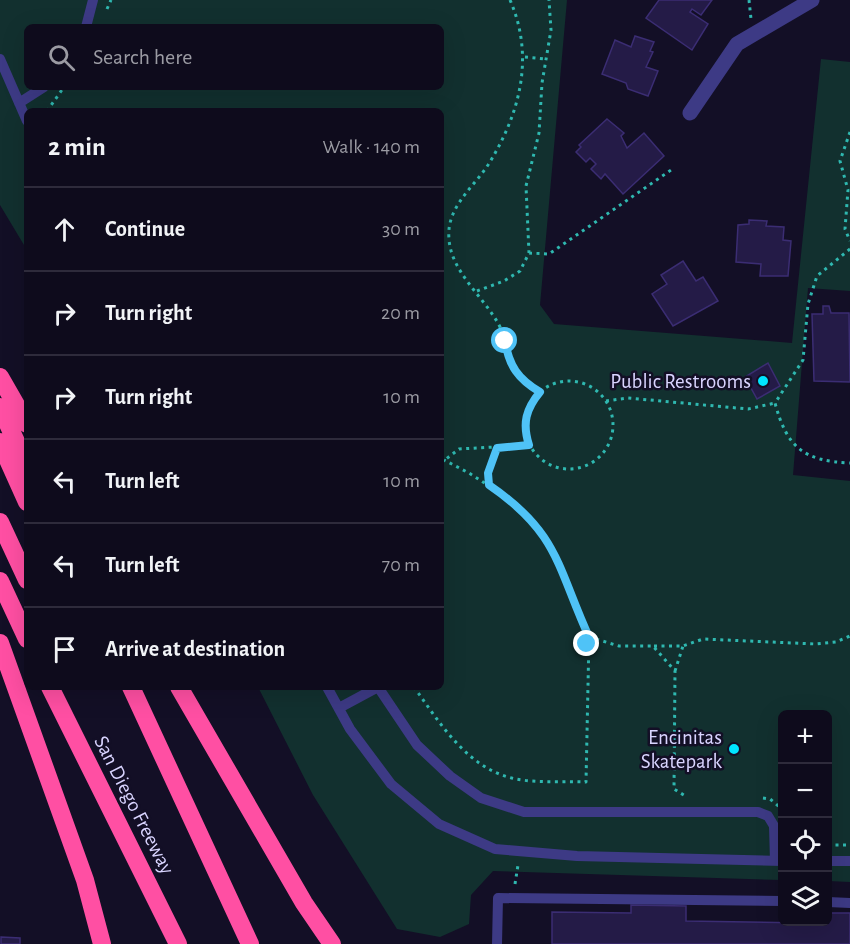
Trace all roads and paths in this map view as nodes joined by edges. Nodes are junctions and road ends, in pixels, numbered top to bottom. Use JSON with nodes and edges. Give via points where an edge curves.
{"nodes":[{"id":1,"x":93,"y":0,"type":"edge"},
{"id":2,"x":510,"y":0,"type":"edge"},
{"id":3,"x":549,"y":0,"type":"edge"},
{"id":4,"x":812,"y":0,"type":"edge"},
{"id":5,"x":87,"y":24,"type":"edge"},
{"id":6,"x":525,"y":57,"type":"junction"},
{"id":7,"x":0,"y":59,"type":"edge"},
{"id":8,"x":545,"y":59,"type":"junction"},
{"id":9,"x":39,"y":90,"type":"edge"},
{"id":10,"x":62,"y":90,"type":"edge"},
{"id":11,"x":19,"y":103,"type":"junction"},
{"id":12,"x":49,"y":108,"type":"edge"},
{"id":13,"x":690,"y":113,"type":"dead end"},
{"id":14,"x":24,"y":115,"type":"edge"},
{"id":15,"x":850,"y":132,"type":"edge"},
{"id":16,"x":674,"y":168,"type":"dead end"},
{"id":17,"x":850,"y":241,"type":"edge"},
{"id":18,"x":850,"y":249,"type":"edge"},
{"id":19,"x":530,"y":253,"type":"junction"},
{"id":20,"x":477,"y":291,"type":"junction"},
{"id":21,"x":0,"y":377,"type":"edge"},
{"id":22,"x":540,"y":392,"type":"junction"},
{"id":23,"x":606,"y":401,"type":"junction"},
{"id":24,"x":775,"y":403,"type":"junction"},
{"id":25,"x":0,"y":407,"type":"edge"},
{"id":26,"x":24,"y":419,"type":"edge"},
{"id":27,"x":0,"y":442,"type":"edge"},
{"id":28,"x":529,"y":445,"type":"junction"},
{"id":29,"x":497,"y":448,"type":"junction"},
{"id":30,"x":24,"y":459,"type":"edge"},
{"id":31,"x":444,"y":461,"type":"edge"},
{"id":32,"x":444,"y":462,"type":"edge"},
{"id":33,"x":850,"y":463,"type":"edge"},
{"id":34,"x":489,"y":485,"type":"junction"},
{"id":35,"x":24,"y":495,"type":"edge"},
{"id":36,"x":0,"y":522,"type":"edge"},
{"id":37,"x":24,"y":574,"type":"edge"},
{"id":38,"x":0,"y":581,"type":"edge"},
{"id":39,"x":24,"y":633,"type":"edge"},
{"id":40,"x":850,"y":636,"type":"edge"},
{"id":41,"x":589,"y":637,"type":"junction"},
{"id":42,"x":0,"y":643,"type":"edge"},
{"id":43,"x":653,"y":646,"type":"junction"},
{"id":44,"x":684,"y":646,"type":"junction"},
{"id":45,"x":675,"y":671,"type":"junction"},
{"id":46,"x":51,"y":690,"type":"edge"},
{"id":47,"x":132,"y":690,"type":"edge"},
{"id":48,"x":181,"y":690,"type":"edge"},
{"id":49,"x":329,"y":690,"type":"edge"},
{"id":50,"x":372,"y":690,"type":"edge"},
{"id":51,"x":380,"y":690,"type":"edge"},
{"id":52,"x":416,"y":690,"type":"edge"},
{"id":53,"x":339,"y":708,"type":"junction"},
{"id":54,"x":674,"y":785,"type":"dead end"},
{"id":55,"x":832,"y":845,"type":"edge"},
{"id":56,"x":850,"y":846,"type":"edge"},
{"id":57,"x":778,"y":854,"type":"edge"},
{"id":58,"x":778,"y":861,"type":"edge"},
{"id":59,"x":832,"y":861,"type":"edge"},
{"id":60,"x":850,"y":861,"type":"edge"},
{"id":61,"x":518,"y":865,"type":"dead end"},
{"id":62,"x":515,"y":898,"type":"junction"},
{"id":63,"x":778,"y":901,"type":"edge"},
{"id":64,"x":832,"y":902,"type":"edge"},
{"id":65,"x":850,"y":903,"type":"edge"},
{"id":66,"x":102,"y":944,"type":"edge"},
{"id":67,"x":178,"y":944,"type":"edge"},
{"id":68,"x":250,"y":944,"type":"edge"},
{"id":69,"x":332,"y":944,"type":"edge"},
{"id":70,"x":497,"y":944,"type":"edge"}],
"edges":[{"from":1,"to":5,"type":"lane"},
{"from":2,"to":6,"type":"path"},
{"from":3,"to":8,"type":"path","via":[[551,30]]},
{"from":4,"to":13,"type":"street","via":[[737,44]]},
{"from":6,"to":8,"type":"path"},
{"from":6,"to":20,"type":"path","via":[[523,83],[510,120],[488,164],[448,222],[453,260]]},
{"from":7,"to":11,"type":"lane"},
{"from":8,"to":19,"type":"path","via":[[537,150],[526,186]]},
{"from":9,"to":11,"type":"lane"},
{"from":10,"to":12,"type":"path"},
{"from":11,"to":14,"type":"lane"},
{"from":15,"to":17,"type":"path","via":[[840,162],[848,190],[845,230]]},
{"from":16,"to":19,"type":"path","via":[[549,254]]},
{"from":18,"to":24,"type":"path","via":[[818,276],[808,304],[803,360]]},
{"from":19,"to":20,"type":"path","via":[[520,271]]},
{"from":20,"to":22,"type":"path","via":[[499,326],[515,373]]},
{"from":21,"to":26,"type":"highway"},
{"from":22,"to":23,"type":"path","via":[[568,381],[596,390]]},
{"from":22,"to":28,"type":"path","via":[[525,417]]},
{"from":23,"to":24,"type":"path","via":[[628,398],[748,409]]},
{"from":23,"to":28,"type":"path","via":[[613,430],[601,455],[590,464],[577,469],[556,467],[537,456]]},
{"from":24,"to":33,"type":"path","via":[[781,426],[800,451],[820,461]]},
{"from":25,"to":30,"type":"highway"},
{"from":27,"to":35,"type":"highway"},
{"from":28,"to":29,"type":"path"},
{"from":29,"to":31,"type":"path","via":[[459,449]]},
{"from":29,"to":34,"type":"path","via":[[488,473]]},
{"from":32,"to":34,"type":"path"},
{"from":34,"to":41,"type":"path","via":[[531,519],[551,545]]},
{"from":36,"to":37,"type":"highway"},
{"from":38,"to":39,"type":"highway"},
{"from":40,"to":44,"type":"path","via":[[816,644],[703,639]]},
{"from":41,"to":43,"type":"path","via":[[619,646]]},
{"from":41,"to":52,"type":"path","via":[[586,782],[521,780],[489,770],[454,742]]},
{"from":42,"to":66,"type":"highway","via":[[85,880]]},
{"from":43,"to":44,"type":"path"},
{"from":43,"to":45,"type":"path"},
{"from":44,"to":45,"type":"path"},
{"from":45,"to":54,"type":"path"},
{"from":46,"to":67,"type":"highway","name":"San Diego Freeway"},
{"from":47,"to":68,"type":"highway"},
{"from":48,"to":69,"type":"highway","via":[[304,903]]},
{"from":49,"to":53,"type":"lane"},
{"from":50,"to":53,"type":"lane"},
{"from":51,"to":57,"type":"lane","via":[[417,745],[481,798],[524,812],[758,812],[768,816],[774,826]]},
{"from":53,"to":58,"type":"lane","via":[[391,784],[439,824],[495,849],[577,856]]},
{"from":55,"to":56,"type":"path"},
{"from":59,"to":60,"type":"lane"},
{"from":61,"to":62,"type":"path"},
{"from":62,"to":63,"type":"lane"},
{"from":62,"to":70,"type":"lane","via":[[498,898]]},
{"from":64,"to":65,"type":"lane"}]}
